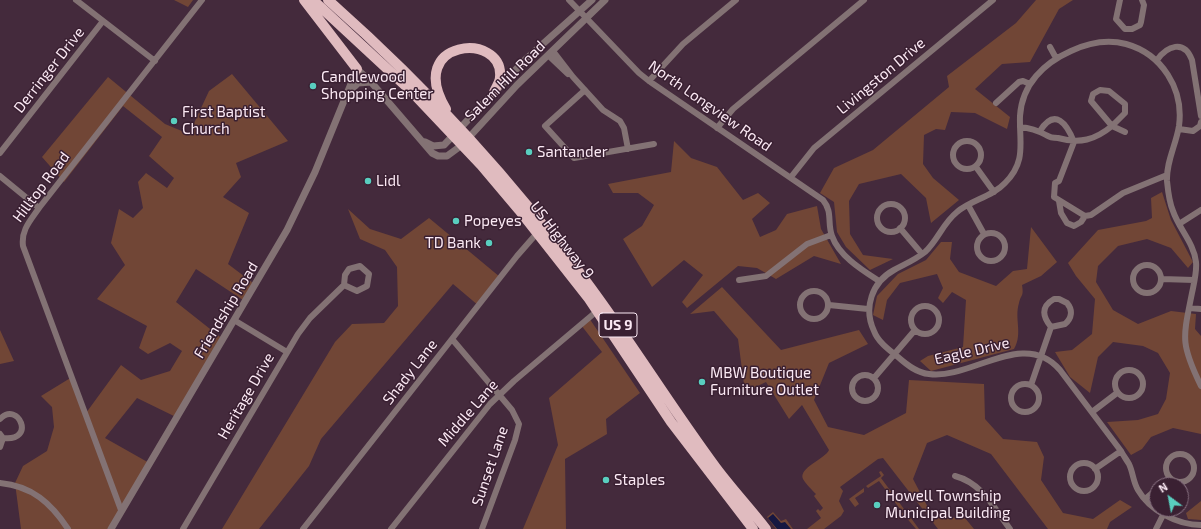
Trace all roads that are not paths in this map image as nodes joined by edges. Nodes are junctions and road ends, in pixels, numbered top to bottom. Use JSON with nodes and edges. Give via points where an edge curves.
{"nodes":[{"id":1,"x":76,"y":0,"type":"edge"},
{"id":2,"x":202,"y":0,"type":"edge"},
{"id":3,"x":304,"y":0,"type":"edge"},
{"id":4,"x":313,"y":0,"type":"edge"},
{"id":5,"x":328,"y":0,"type":"edge"},
{"id":6,"x":569,"y":0,"type":"edge"},
{"id":7,"x":592,"y":0,"type":"edge"},
{"id":8,"x":605,"y":0,"type":"edge"},
{"id":9,"x":736,"y":0,"type":"edge"},
{"id":10,"x":864,"y":0,"type":"edge"},
{"id":11,"x":993,"y":0,"type":"edge"},
{"id":12,"x":1120,"y":0,"type":"edge"},
{"id":13,"x":1142,"y":0,"type":"edge"},
{"id":14,"x":580,"y":11,"type":"junction"},
{"id":15,"x":586,"y":18,"type":"junction"},
{"id":16,"x":103,"y":21,"type":"junction"},
{"id":17,"x":1125,"y":29,"type":"junction"},
{"id":18,"x":1122,"y":43,"type":"junction"},
{"id":19,"x":1050,"y":47,"type":"dead end"},
{"id":20,"x":538,"y":49,"type":"junction"},
{"id":21,"x":551,"y":53,"type":"junction"},
{"id":22,"x":1056,"y":58,"type":"junction"},
{"id":23,"x":1157,"y":60,"type":"junction"},
{"id":24,"x":155,"y":61,"type":"junction"},
{"id":25,"x":357,"y":69,"type":"junction"},
{"id":26,"x":649,"y":81,"type":"junction"},
{"id":27,"x":371,"y":82,"type":"junction"},
{"id":28,"x":1030,"y":84,"type":"junction"},
{"id":29,"x":585,"y":90,"type":"junction"},
{"id":30,"x":494,"y":92,"type":"junction"},
{"id":31,"x":346,"y":95,"type":"junction"},
{"id":32,"x":996,"y":103,"type":"dead end"},
{"id":33,"x":1201,"y":116,"type":"edge"},
{"id":34,"x":1201,"y":122,"type":"edge"},
{"id":35,"x":458,"y":126,"type":"junction"},
{"id":36,"x":1112,"y":126,"type":"junction"},
{"id":37,"x":1020,"y":127,"type":"junction"},
{"id":38,"x":717,"y":128,"type":"junction"},
{"id":39,"x":1179,"y":129,"type":"junction"},
{"id":40,"x":1040,"y":131,"type":"junction"},
{"id":41,"x":1125,"y":132,"type":"dead end"},
{"id":42,"x":454,"y":136,"type":"junction"},
{"id":43,"x":469,"y":137,"type":"junction"},
{"id":44,"x":421,"y":140,"type":"junction"},
{"id":45,"x":1074,"y":142,"type":"junction"},
{"id":46,"x":654,"y":144,"type":"dead end"},
{"id":47,"x":462,"y":145,"type":"junction"},
{"id":48,"x":628,"y":149,"type":"junction"},
{"id":49,"x":0,"y":153,"type":"edge"},
{"id":50,"x":976,"y":167,"type":"junction"},
{"id":51,"x":1167,"y":175,"type":"junction"},
{"id":52,"x":0,"y":176,"type":"edge"},
{"id":53,"x":791,"y":177,"type":"junction"},
{"id":54,"x":994,"y":192,"type":"junction"},
{"id":55,"x":1059,"y":201,"type":"junction"},
{"id":56,"x":968,"y":205,"type":"junction"},
{"id":57,"x":39,"y":208,"type":"junction"},
{"id":58,"x":1201,"y":210,"type":"edge"},
{"id":59,"x":1085,"y":216,"type":"junction"},
{"id":60,"x":1179,"y":224,"type":"junction"},
{"id":61,"x":900,"y":228,"type":"junction"},
{"id":62,"x":538,"y":232,"type":"junction"},
{"id":63,"x":984,"y":234,"type":"junction"},
{"id":64,"x":831,"y":235,"type":"junction"},
{"id":65,"x":922,"y":254,"type":"junction"},
{"id":66,"x":1162,"y":279,"type":"junction"},
{"id":67,"x":739,"y":280,"type":"dead end"},
{"id":68,"x":1194,"y":280,"type":"junction"},
{"id":69,"x":879,"y":281,"type":"junction"},
{"id":70,"x":344,"y":285,"type":"junction"},
{"id":71,"x":829,"y":305,"type":"junction"},
{"id":72,"x":1189,"y":308,"type":"junction"},
{"id":73,"x":868,"y":309,"type":"junction"},
{"id":74,"x":1201,"y":309,"type":"edge"},
{"id":75,"x":598,"y":311,"type":"junction"},
{"id":76,"x":234,"y":320,"type":"junction"},
{"id":77,"x":1051,"y":328,"type":"junction"},
{"id":78,"x":915,"y":330,"type":"junction"},
{"id":79,"x":452,"y":339,"type":"junction"},
{"id":80,"x":287,"y":352,"type":"junction"},
{"id":81,"x":894,"y":355,"type":"junction"},
{"id":82,"x":1041,"y":356,"type":"junction"},
{"id":83,"x":874,"y":378,"type":"junction"},
{"id":84,"x":1031,"y":385,"type":"junction"},
{"id":85,"x":1201,"y":386,"type":"edge"},
{"id":86,"x":1117,"y":393,"type":"junction"},
{"id":87,"x":499,"y":395,"type":"junction"},
{"id":88,"x":1092,"y":412,"type":"junction"},
{"id":89,"x":0,"y":419,"type":"edge"},
{"id":90,"x":1,"y":436,"type":"edge"},
{"id":91,"x":0,"y":447,"type":"edge"},
{"id":92,"x":1121,"y":451,"type":"junction"},
{"id":93,"x":1096,"y":469,"type":"junction"},
{"id":94,"x":956,"y":476,"type":"dead end"},
{"id":95,"x":1169,"y":478,"type":"joint"},
{"id":96,"x":0,"y":483,"type":"edge"},
{"id":97,"x":1149,"y":496,"type":"edge"},
{"id":98,"x":1145,"y":500,"type":"junction"},
{"id":99,"x":1149,"y":503,"type":"edge"},
{"id":100,"x":121,"y":510,"type":"junction"},
{"id":101,"x":1162,"y":517,"type":"edge"},
{"id":102,"x":1170,"y":517,"type":"edge"},
{"id":103,"x":1201,"y":525,"type":"edge"},
{"id":104,"x":68,"y":529,"type":"edge"},
{"id":105,"x":111,"y":529,"type":"edge"},
{"id":106,"x":183,"y":529,"type":"edge"},
{"id":107,"x":303,"y":529,"type":"edge"},
{"id":108,"x":391,"y":529,"type":"edge"},
{"id":109,"x":482,"y":529,"type":"edge"},
{"id":110,"x":753,"y":529,"type":"edge"},
{"id":111,"x":766,"y":529,"type":"edge"},
{"id":112,"x":1010,"y":529,"type":"edge"},
{"id":113,"x":1156,"y":529,"type":"edge"}],
"edges":[{"from":1,"to":16,"type":"street"},
{"from":2,"to":24,"type":"street","name":"Hilltop Road"},
{"from":3,"to":25,"type":"highway"},
{"from":4,"to":42,"type":"highway","name":"US Highway 9","number":"US 9","via":[[398,79]]},
{"from":5,"to":35,"type":"highway","name":"US Highway 9","number":"US 9","via":[[360,28]]},
{"from":6,"to":14,"type":"street","name":"North Longview Road"},
{"from":7,"to":14,"type":"street","name":"Salem Hill Road"},
{"from":8,"to":15,"type":"street","name":"Salem Hill Road"},
{"from":9,"to":26,"type":"street","via":[[680,47]]},
{"from":10,"to":38,"type":"street","via":[[733,109]]},
{"from":11,"to":53,"type":"street","name":"Livingston Drive","via":[[814,148]]},
{"from":12,"to":17,"type":"street","via":[[1116,19]]},
{"from":13,"to":17,"type":"street","via":[[1144,9],[1140,24],[1132,30]]},
{"from":14,"to":15,"type":"street","name":"North Longview Road"},
{"from":14,"to":20,"type":"street","name":"Salem Hill Road"},
{"from":15,"to":21,"type":"street","name":"Salem Hill Road"},
{"from":15,"to":26,"type":"street","name":"North Longview Road"},
{"from":16,"to":24,"type":"street"},
{"from":16,"to":49,"type":"street","name":"Derringer Drive"},
{"from":17,"to":18,"type":"street"},
{"from":18,"to":22,"type":"street","via":[[1103,41],[1088,44]]},
{"from":18,"to":23,"type":"street","via":[[1136,47]]},
{"from":19,"to":22,"type":"street"},
{"from":20,"to":21,"type":"street"},
{"from":20,"to":30,"type":"street","name":"Salem Hill Road"},
{"from":21,"to":29,"type":"street","via":[[559,67]]},
{"from":21,"to":43,"type":"street","name":"Salem Hill Road"},
{"from":22,"to":28,"type":"street","via":[[1043,68]]},
{"from":23,"to":33,"type":"street","via":[[1165,50],[1174,47],[1182,48],[1188,53],[1192,60]]},
{"from":23,"to":39,"type":"street","via":[[1169,75],[1177,93],[1180,109]]},
{"from":24,"to":57,"type":"street","name":"Hilltop Road"},
{"from":25,"to":27,"type":"street","name":"Salem Hill Road"},
{"from":25,"to":31,"type":"street","name":"Friendship Road"},
{"from":26,"to":38,"type":"street","name":"North Longview Road"},
{"from":27,"to":31,"type":"street","name":"Friendship Road","via":[[358,83]]},
{"from":27,"to":44,"type":"street","name":"Salem Hill Road"},
{"from":28,"to":32,"type":"street","via":[[1020,82]]},
{"from":28,"to":37,"type":"street","via":[[1022,104]]},
{"from":29,"to":48,"type":"street","via":[[603,110],[620,121]]},
{"from":29,"to":48,"type":"street","via":[[545,126],[574,158]]},
{"from":30,"to":35,"type":"street","name":"Salem Hill Road"},
{"from":30,"to":35,"type":"highway","via":[[500,79],[499,69],[490,54],[485,50],[471,49],[449,52],[438,66],[435,85]]},
{"from":31,"to":76,"type":"street","name":"Friendship Road","via":[[315,172],[293,218]]},
{"from":34,"to":39,"type":"street","via":[[1193,131]]},
{"from":35,"to":42,"type":"street","name":"Salem Hill Road"},
{"from":35,"to":43,"type":"highway","name":"US Highway 9","number":"US 9"},
{"from":36,"to":36,"type":"street","via":[[1125,113],[1124,104],[1109,92],[1100,90],[1092,94],[1091,101]]},
{"from":36,"to":41,"type":"street"},
{"from":36,"to":45,"type":"street","via":[[1091,140]]},
{"from":37,"to":40,"type":"street"},
{"from":37,"to":54,"type":"street","via":[[1022,146],[1018,165],[1005,183]]},
{"from":38,"to":53,"type":"street","name":"North Longview Road"},
{"from":39,"to":51,"type":"street"},
{"from":40,"to":45,"type":"street","via":[[1046,136]]},
{"from":40,"to":45,"type":"street","via":[[1051,119],[1059,119]]},
{"from":42,"to":44,"type":"street","name":"Salem Hill Road","via":[[440,146],[433,146]]},
{"from":42,"to":47,"type":"highway","name":"US Highway 9","number":"US 9"},
{"from":43,"to":47,"type":"street","name":"Salem Hill Road"},
{"from":43,"to":111,"type":"highway","name":"US Highway 9","number":"US 9","via":[[585,280],[714,465]]},
{"from":44,"to":47,"type":"street","name":"Salem Hill Road","via":[[432,153],[443,156],[451,154]]},
{"from":45,"to":55,"type":"street","via":[[1054,188],[1054,196]]},
{"from":46,"to":48,"type":"street"},
{"from":47,"to":62,"type":"highway","name":"US Highway 9","number":"US 9"},
{"from":50,"to":50,"type":"street","via":[[980,158],[979,147],[972,142],[961,143],[954,151],[955,162],[964,168]]},
{"from":50,"to":54,"type":"street"},
{"from":51,"to":59,"type":"street","via":[[1123,193],[1091,215]]},
{"from":51,"to":60,"type":"street","via":[[1172,210]]},
{"from":52,"to":57,"type":"street"},
{"from":53,"to":64,"type":"street","name":"North Longview Road","via":[[826,204],[830,212]]},
{"from":54,"to":56,"type":"street"},
{"from":55,"to":59,"type":"street"},
{"from":55,"to":59,"type":"street","via":[[1061,213],[1067,223],[1074,226]]},
{"from":56,"to":63,"type":"street"},
{"from":56,"to":65,"type":"street","via":[[949,219],[932,245]]},
{"from":57,"to":100,"type":"street","name":"Hilltop Road","via":[[23,231],[23,246]]},
{"from":58,"to":60,"type":"street"},
{"from":60,"to":68,"type":"street","via":[[1195,258]]},
{"from":61,"to":61,"type":"street","via":[[904,219],[901,208],[894,204],[883,207],[878,215],[880,226],[888,231]]},
{"from":61,"to":65,"type":"street"},
{"from":62,"to":75,"type":"highway","name":"US Highway 9","number":"US 9"},
{"from":62,"to":79,"type":"street","name":"Shady Lane"},
{"from":63,"to":63,"type":"street","via":[[978,241],[979,254],[988,260],[998,258],[1005,250],[1004,241],[998,235]]},
{"from":64,"to":67,"type":"street","via":[[807,244],[766,276]]},
{"from":64,"to":69,"type":"street","via":[[842,253]]},
{"from":65,"to":69,"type":"street"},
{"from":66,"to":66,"type":"street","via":[[1157,270],[1146,265],[1137,270],[1134,278],[1138,289],[1147,293],[1155,290]]},
{"from":66,"to":68,"type":"street"},
{"from":68,"to":72,"type":"street"},
{"from":69,"to":73,"type":"street"},
{"from":70,"to":70,"type":"street","name":"Heritage Drive","via":[[346,272],[353,267],[364,268],[369,274],[369,282],[364,289],[353,290]]},
{"from":70,"to":80,"type":"street","name":"Heritage Drive","via":[[310,318]]},
{"from":71,"to":71,"type":"street","via":[[824,296],[813,291],[802,297],[800,306],[805,315],[815,319],[825,313]]},
{"from":71,"to":73,"type":"street"},
{"from":72,"to":74,"type":"street"},
{"from":72,"to":85,"type":"street","via":[[1185,344],[1189,361]]},
{"from":73,"to":81,"type":"street","name":"Eagle Drive","via":[[876,336]]},
{"from":75,"to":87,"type":"street","name":"Middle Lane"},
{"from":75,"to":110,"type":"highway","name":"US Highway 9","number":"US 9","via":[[664,412]]},
{"from":76,"to":80,"type":"street"},
{"from":76,"to":100,"type":"street","name":"Friendship Road"},
{"from":77,"to":77,"type":"street","via":[[1045,320],[1044,309],[1054,300],[1063,300],[1070,306],[1071,317],[1065,324]]},
{"from":77,"to":82,"type":"street"},
{"from":78,"to":78,"type":"street","via":[[927,334],[935,330],[939,320],[932,308],[922,306],[914,310],[911,321]]},
{"from":78,"to":81,"type":"street"},
{"from":79,"to":87,"type":"street","name":"Sunset Lane"},
{"from":79,"to":107,"type":"street","name":"Shady Lane"},
{"from":80,"to":106,"type":"street","name":"Heritage Drive"},
{"from":81,"to":82,"type":"street","name":"Eagle Drive","via":[[919,372],[934,375],[1011,355],[1024,353]]},
{"from":81,"to":83,"type":"street"},
{"from":82,"to":84,"type":"street"},
{"from":82,"to":88,"type":"street","name":"Eagle Drive","via":[[1055,364]]},
{"from":83,"to":83,"type":"street","via":[[865,375],[854,380],[852,388],[857,397],[868,401],[875,399],[879,388]]},
{"from":84,"to":84,"type":"street","via":[[1019,386],[1012,394],[1014,406],[1023,412],[1031,410],[1039,402],[1037,391]]},
{"from":86,"to":86,"type":"street","via":[[1125,397],[1136,396],[1143,386],[1140,376],[1135,372],[1121,372],[1116,381]]},
{"from":86,"to":88,"type":"street"},
{"from":87,"to":108,"type":"street","name":"Middle Lane"},
{"from":87,"to":109,"type":"street","name":"Sunset Lane","via":[[517,417],[519,426]]},
{"from":88,"to":92,"type":"street","name":"Eagle Drive"},
{"from":89,"to":90,"type":"street","via":[[7,414],[14,415],[20,419],[22,425],[17,436],[10,439]]},
{"from":90,"to":91,"type":"street"},
{"from":92,"to":93,"type":"street"},
{"from":92,"to":98,"type":"street","name":"Eagle Drive","via":[[1138,491]]},
{"from":93,"to":93,"type":"street","via":[[1085,464],[1075,467],[1071,478],[1075,487],[1085,491],[1092,489],[1097,482]]},
{"from":94,"to":112,"type":"street","via":[[977,486]]},
{"from":95,"to":95,"type":"street","via":[[1178,482],[1190,479],[1194,468],[1191,460],[1182,455],[1172,457],[1166,468]]},
{"from":96,"to":104,"type":"street","via":[[21,487],[39,496],[55,510]]},
{"from":97,"to":98,"type":"street"},
{"from":98,"to":99,"type":"street","name":"Eagle Drive"},
{"from":100,"to":105,"type":"street","name":"Friendship Road"},
{"from":101,"to":113,"type":"street"},
{"from":102,"to":103,"type":"street","name":"Eagle Drive","via":[[1186,524]]}]}
